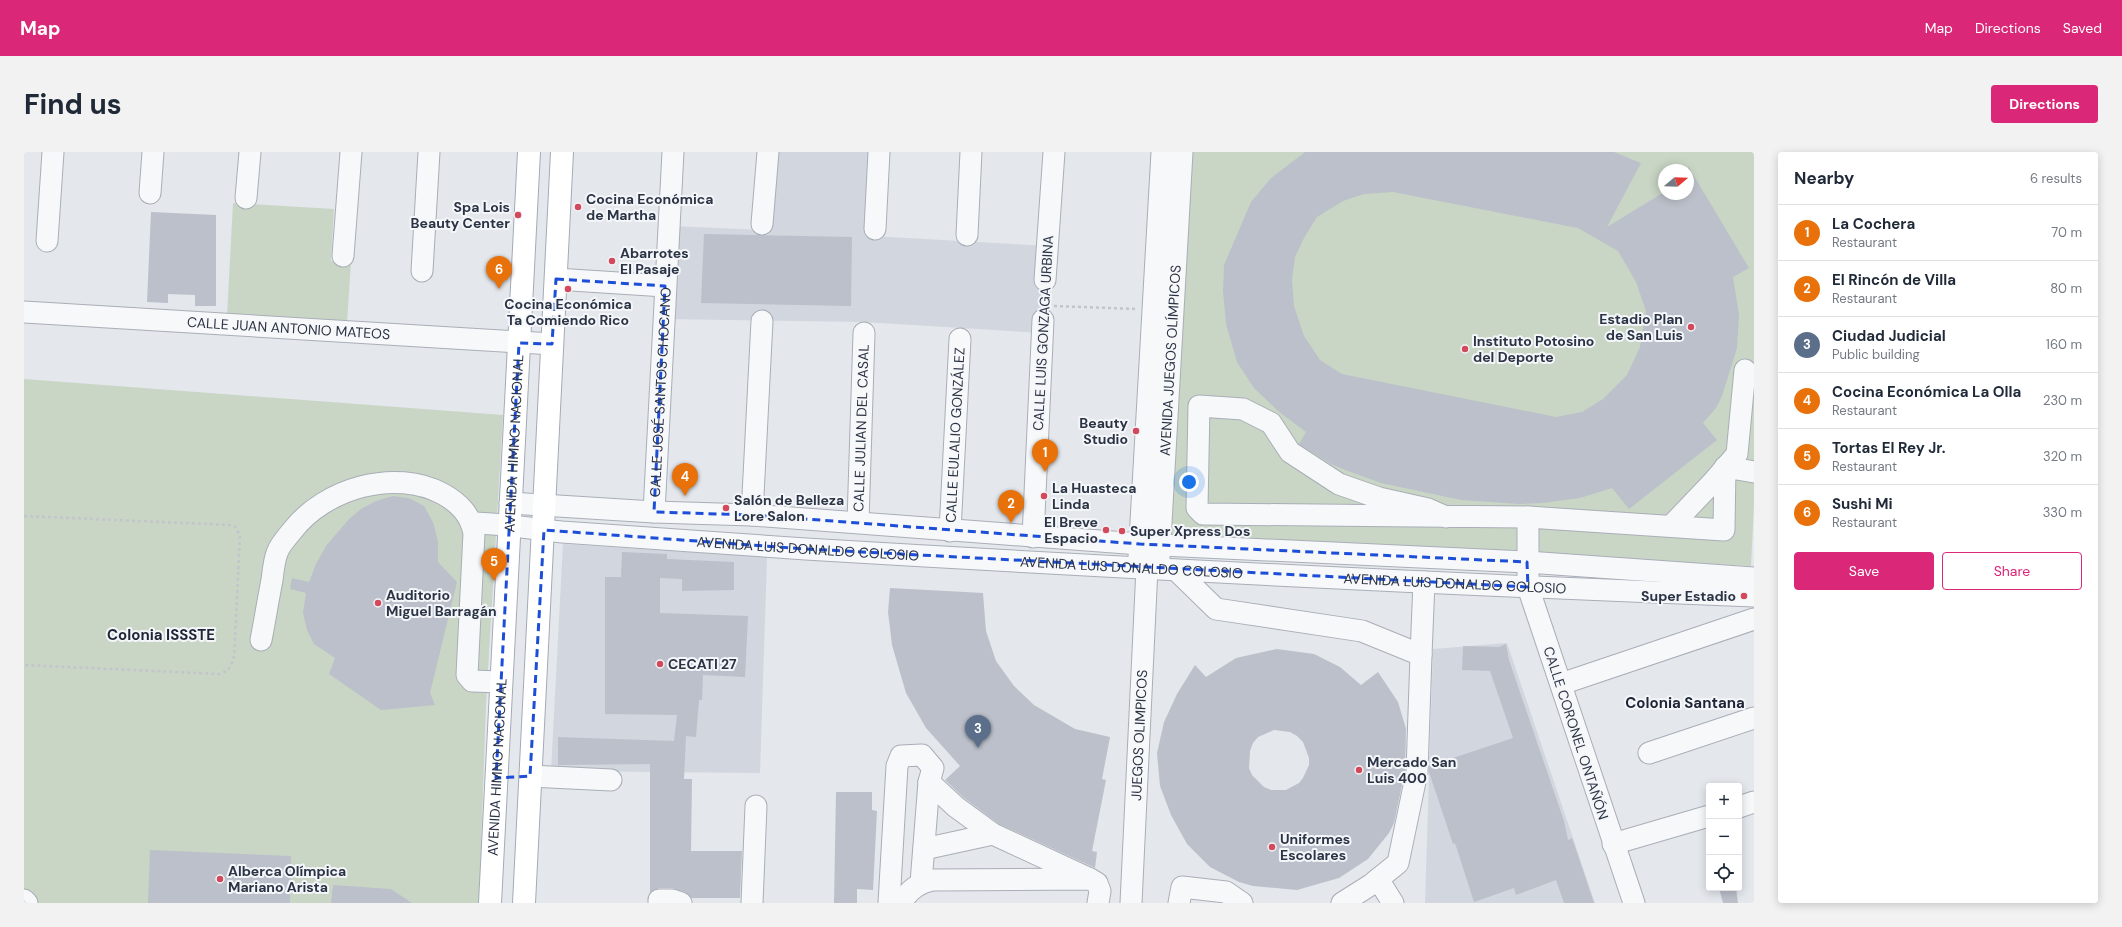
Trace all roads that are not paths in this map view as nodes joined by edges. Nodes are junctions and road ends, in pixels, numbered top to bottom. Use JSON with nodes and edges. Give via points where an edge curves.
{"nodes":[{"id":1,"x":53,"y":152,"type":"edge"},
{"id":2,"x":153,"y":152,"type":"edge"},
{"id":3,"x":250,"y":152,"type":"edge"},
{"id":4,"x":351,"y":152,"type":"edge"},
{"id":5,"x":429,"y":152,"type":"edge"},
{"id":6,"x":529,"y":152,"type":"edge"},
{"id":7,"x":562,"y":152,"type":"edge"},
{"id":8,"x":673,"y":152,"type":"edge"},
{"id":9,"x":768,"y":152,"type":"edge"},
{"id":10,"x":879,"y":152,"type":"edge"},
{"id":11,"x":971,"y":152,"type":"edge"},
{"id":12,"x":1054,"y":152,"type":"edge"},
{"id":13,"x":1162,"y":152,"type":"edge"},
{"id":14,"x":1182,"y":152,"type":"edge"},
{"id":15,"x":150,"y":193,"type":"dead end"},
{"id":16,"x":246,"y":198,"type":"dead end"},
{"id":17,"x":762,"y":224,"type":"dead end"},
{"id":18,"x":874,"y":229,"type":"dead end"},
{"id":19,"x":967,"y":234,"type":"dead end"},
{"id":20,"x":47,"y":241,"type":"dead end"},
{"id":21,"x":343,"y":256,"type":"dead end"},
{"id":22,"x":422,"y":271,"type":"dead end"},
{"id":23,"x":556,"y":279,"type":"junction"},
{"id":24,"x":1045,"y":280,"type":"dead end"},
{"id":25,"x":665,"y":292,"type":"junction"},
{"id":26,"x":24,"y":312,"type":"edge"},
{"id":27,"x":1043,"y":313,"type":"road end"},
{"id":28,"x":762,"y":321,"type":"dead end"},
{"id":29,"x":864,"y":333,"type":"dead end"},
{"id":30,"x":960,"y":339,"type":"dead end"},
{"id":31,"x":519,"y":343,"type":"junction"},
{"id":32,"x":552,"y":344,"type":"junction"},
{"id":33,"x":1745,"y":370,"type":"dead end"},
{"id":34,"x":1725,"y":467,"type":"junction"},
{"id":35,"x":1754,"y":472,"type":"edge"},
{"id":36,"x":510,"y":503,"type":"junction"},
{"id":37,"x":544,"y":506,"type":"junction"},
{"id":38,"x":654,"y":512,"type":"junction"},
{"id":39,"x":752,"y":515,"type":"junction"},
{"id":40,"x":1446,"y":517,"type":"junction"},
{"id":41,"x":1528,"y":517,"type":"junction"},
{"id":42,"x":807,"y":519,"type":"junction"},
{"id":43,"x":858,"y":522,"type":"junction"},
{"id":44,"x":472,"y":523,"type":"junction"},
{"id":45,"x":509,"y":525,"type":"junction"},
{"id":46,"x":1672,"y":526,"type":"junction"},
{"id":47,"x":544,"y":530,"type":"junction"},
{"id":48,"x":950,"y":531,"type":"junction"},
{"id":49,"x":1034,"y":537,"type":"junction"},
{"id":50,"x":1150,"y":544,"type":"junction"},
{"id":51,"x":806,"y":549,"type":"junction"},
{"id":52,"x":1354,"y":554,"type":"junction"},
{"id":53,"x":1527,"y":562,"type":"junction"},
{"id":54,"x":1155,"y":568,"type":"junction"},
{"id":55,"x":1754,"y":578,"type":"edge"},
{"id":56,"x":1352,"y":579,"type":"junction"},
{"id":57,"x":1424,"y":582,"type":"junction"},
{"id":58,"x":1528,"y":588,"type":"junction"},
{"id":59,"x":1754,"y":596,"type":"edge"},
{"id":60,"x":1754,"y":619,"type":"edge"},
{"id":61,"x":261,"y":640,"type":"dead end"},
{"id":62,"x":1421,"y":655,"type":"junction"},
{"id":63,"x":501,"y":682,"type":"junction"},
{"id":64,"x":1561,"y":684,"type":"junction"},
{"id":65,"x":1754,"y":718,"type":"edge"},
{"id":66,"x":1648,"y":753,"type":"dead end"},
{"id":67,"x":530,"y":776,"type":"junction"},
{"id":68,"x":496,"y":778,"type":"junction"},
{"id":69,"x":611,"y":780,"type":"dead end"},
{"id":70,"x":929,"y":782,"type":"junction"},
{"id":71,"x":1754,"y":802,"type":"edge"},
{"id":72,"x":756,"y":806,"type":"dead end"},
{"id":73,"x":1742,"y":806,"type":"edge"},
{"id":74,"x":1706,"y":817,"type":"edge"},
{"id":75,"x":992,"y":834,"type":"junction"},
{"id":76,"x":1613,"y":844,"type":"junction"},
{"id":77,"x":924,"y":849,"type":"junction"},
{"id":78,"x":1090,"y":879,"type":"junction"},
{"id":79,"x":1378,"y":879,"type":"junction"},
{"id":80,"x":921,"y":883,"type":"junction"},
{"id":81,"x":24,"y":900,"type":"edge"},
{"id":82,"x":27,"y":903,"type":"edge"},
{"id":83,"x":490,"y":903,"type":"edge"},
{"id":84,"x":524,"y":903,"type":"edge"},
{"id":85,"x":659,"y":903,"type":"edge"},
{"id":86,"x":680,"y":903,"type":"edge"},
{"id":87,"x":752,"y":903,"type":"edge"},
{"id":88,"x":889,"y":903,"type":"edge"},
{"id":89,"x":900,"y":903,"type":"edge"},
{"id":90,"x":1098,"y":903,"type":"edge"},
{"id":91,"x":1131,"y":903,"type":"edge"},
{"id":92,"x":1179,"y":903,"type":"edge"},
{"id":93,"x":1242,"y":903,"type":"edge"},
{"id":94,"x":1342,"y":903,"type":"edge"},
{"id":95,"x":1393,"y":903,"type":"edge"},
{"id":96,"x":1634,"y":903,"type":"edge"}],
"edges":[{"from":1,"to":20,"type":"street"},
{"from":2,"to":15,"type":"street"},
{"from":3,"to":16,"type":"street"},
{"from":4,"to":21,"type":"street"},
{"from":5,"to":22,"type":"street"},
{"from":6,"to":31,"type":"main road","name":"AVENIDA HIMNO NACIONAL"},
{"from":7,"to":23,"type":"main road"},
{"from":8,"to":25,"type":"street","name":"CALLE JOSÉ SANTOS CHOCANO"},
{"from":9,"to":17,"type":"street"},
{"from":10,"to":18,"type":"street"},
{"from":11,"to":19,"type":"street"},
{"from":12,"to":24,"type":"street","name":"CALLE LUIS GONZAGA URBINA"},
{"from":13,"to":50,"type":"street","name":"AVENIDA JUEGOS OLÍMPICOS","via":[[1153,309]]},
{"from":14,"to":50,"type":"street","name":"AVENIDA JUEGOS OLÍMPICOS"},
{"from":23,"to":25,"type":"street"},
{"from":23,"to":32,"type":"main road"},
{"from":25,"to":38,"type":"street","name":"CALLE JOSÉ SANTOS CHOCANO"},
{"from":26,"to":31,"type":"street","name":"CALLE JUAN ANTONIO MATEOS"},
{"from":27,"to":49,"type":"street","name":"CALLE LUIS GONZAGA URBINA"},
{"from":28,"to":39,"type":"street"},
{"from":29,"to":43,"type":"street","name":"CALLE JULIAN DEL CASAL"},
{"from":30,"to":48,"type":"street","name":"CALLE EULALIO GONZÁLEZ"},
{"from":31,"to":32,"type":"street","name":"CALLE JUAN ANTONIO MATEOS"},
{"from":31,"to":36,"type":"main road","name":"AVENIDA HIMNO NACIONAL"},
{"from":32,"to":37,"type":"main road"},
{"from":33,"to":34,"type":"street","via":[[1737,454]]},
{"from":34,"to":35,"type":"street"},
{"from":34,"to":46,"type":"street"},
{"from":34,"to":46,"type":"street","via":[[1724,530]]},
{"from":36,"to":37,"type":"street","name":"AVENIDA LUIS DONALDO COLOSIO"},
{"from":36,"to":45,"type":"main road","name":"AVENIDA HIMNO NACIONAL"},
{"from":37,"to":38,"type":"street","name":"AVENIDA LUIS DONALDO COLOSIO"},
{"from":37,"to":47,"type":"main road"},
{"from":38,"to":39,"type":"street","name":"AVENIDA LUIS DONALDO COLOSIO"},
{"from":39,"to":42,"type":"street","name":"AVENIDA LUIS DONALDO COLOSIO"},
{"from":40,"to":40,"type":"street","via":[[1203,514],[1197,508],[1199,406],[1243,409],[1271,423],[1290,452],[1339,484],[1380,498],[1428,509]]},
{"from":40,"to":41,"type":"street"},
{"from":41,"to":46,"type":"street"},
{"from":41,"to":53,"type":"street","name":"CALLE CORONEL ONTAÑÓN"},
{"from":42,"to":43,"type":"street","name":"AVENIDA LUIS DONALDO COLOSIO"},
{"from":42,"to":51,"type":"street"},
{"from":43,"to":48,"type":"street","name":"AVENIDA LUIS DONALDO COLOSIO"},
{"from":44,"to":45,"type":"street","name":"AVENIDA LUIS DONALDO COLOSIO"},
{"from":44,"to":61,"type":"street","via":[[456,502],[435,490],[413,483],[368,484],[338,495],[313,510],[277,553]]},
{"from":44,"to":63,"type":"street","via":[[474,533],[467,675],[472,681]]},
{"from":45,"to":47,"type":"street","name":"AVENIDA LUIS DONALDO COLOSIO"},
{"from":45,"to":63,"type":"main road","name":"AVENIDA HIMNO NACIONAL"},
{"from":47,"to":51,"type":"street","name":"AVENIDA LUIS DONALDO COLOSIO"},
{"from":47,"to":67,"type":"main road"},
{"from":48,"to":49,"type":"street","name":"AVENIDA LUIS DONALDO COLOSIO"},
{"from":49,"to":50,"type":"street","name":"AVENIDA LUIS DONALDO COLOSIO"},
{"from":50,"to":52,"type":"street","name":"AVENIDA LUIS DONALDO COLOSIO"},
{"from":50,"to":54,"type":"street","name":"AVENIDA JUEGOS OLÍMPICOS"},
{"from":51,"to":54,"type":"street","name":"AVENIDA LUIS DONALDO COLOSIO"},
{"from":52,"to":53,"type":"street","name":"AVENIDA LUIS DONALDO COLOSIO"},
{"from":52,"to":56,"type":"street"},
{"from":53,"to":55,"type":"street","name":"AVENIDA LUIS DONALDO COLOSIO"},
{"from":53,"to":58,"type":"street","name":"CALLE CORONEL ONTAÑÓN"},
{"from":54,"to":56,"type":"street","name":"AVENIDA LUIS DONALDO COLOSIO"},
{"from":54,"to":62,"type":"street","via":[[1216,609],[1362,631]]},
{"from":54,"to":91,"type":"street","name":"JUEGOS OLIMPICOS"},
{"from":56,"to":57,"type":"street","name":"AVENIDA LUIS DONALDO COLOSIO"},
{"from":57,"to":58,"type":"street","name":"AVENIDA LUIS DONALDO COLOSIO"},
{"from":57,"to":62,"type":"street"},
{"from":58,"to":59,"type":"street","name":"AVENIDA LUIS DONALDO COLOSIO"},
{"from":58,"to":64,"type":"street","name":"CALLE CORONEL ONTAÑÓN"},
{"from":60,"to":64,"type":"street"},
{"from":62,"to":79,"type":"street","via":[[1417,772],[1398,863]]},
{"from":63,"to":68,"type":"main road","name":"AVENIDA HIMNO NACIONAL"},
{"from":64,"to":76,"type":"street","name":"CALLE CORONEL ONTAÑÓN"},
{"from":65,"to":66,"type":"street"},
{"from":67,"to":68,"type":"main road"},
{"from":67,"to":69,"type":"street"},
{"from":67,"to":84,"type":"main road"},
{"from":68,"to":83,"type":"main road","name":"AVENIDA HIMNO NACIONAL"},
{"from":70,"to":75,"type":"street","via":[[956,807]]},
{"from":70,"to":77,"type":"street"},
{"from":70,"to":88,"type":"street","via":[[932,768],[922,755],[901,756],[897,766]]},
{"from":71,"to":73,"type":"street"},
{"from":72,"to":87,"type":"street"},
{"from":74,"to":76,"type":"street"},
{"from":75,"to":77,"type":"street"},
{"from":75,"to":78,"type":"street"},
{"from":76,"to":96,"type":"street","name":"CALLE CORONEL ONTAÑÓN"},
{"from":77,"to":80,"type":"street"},
{"from":78,"to":80,"type":"street","via":[[934,880]]},
{"from":78,"to":90,"type":"street","via":[[1097,883],[1100,891]]},
{"from":79,"to":94,"type":"street"},
{"from":79,"to":95,"type":"street"},
{"from":80,"to":89,"type":"street","via":[[906,894]]},
{"from":81,"to":82,"type":"street"},
{"from":85,"to":86,"type":"street","via":[[659,900],[672,900]]},
{"from":92,"to":93,"type":"street","via":[[1182,887],[1226,892]]}]}
